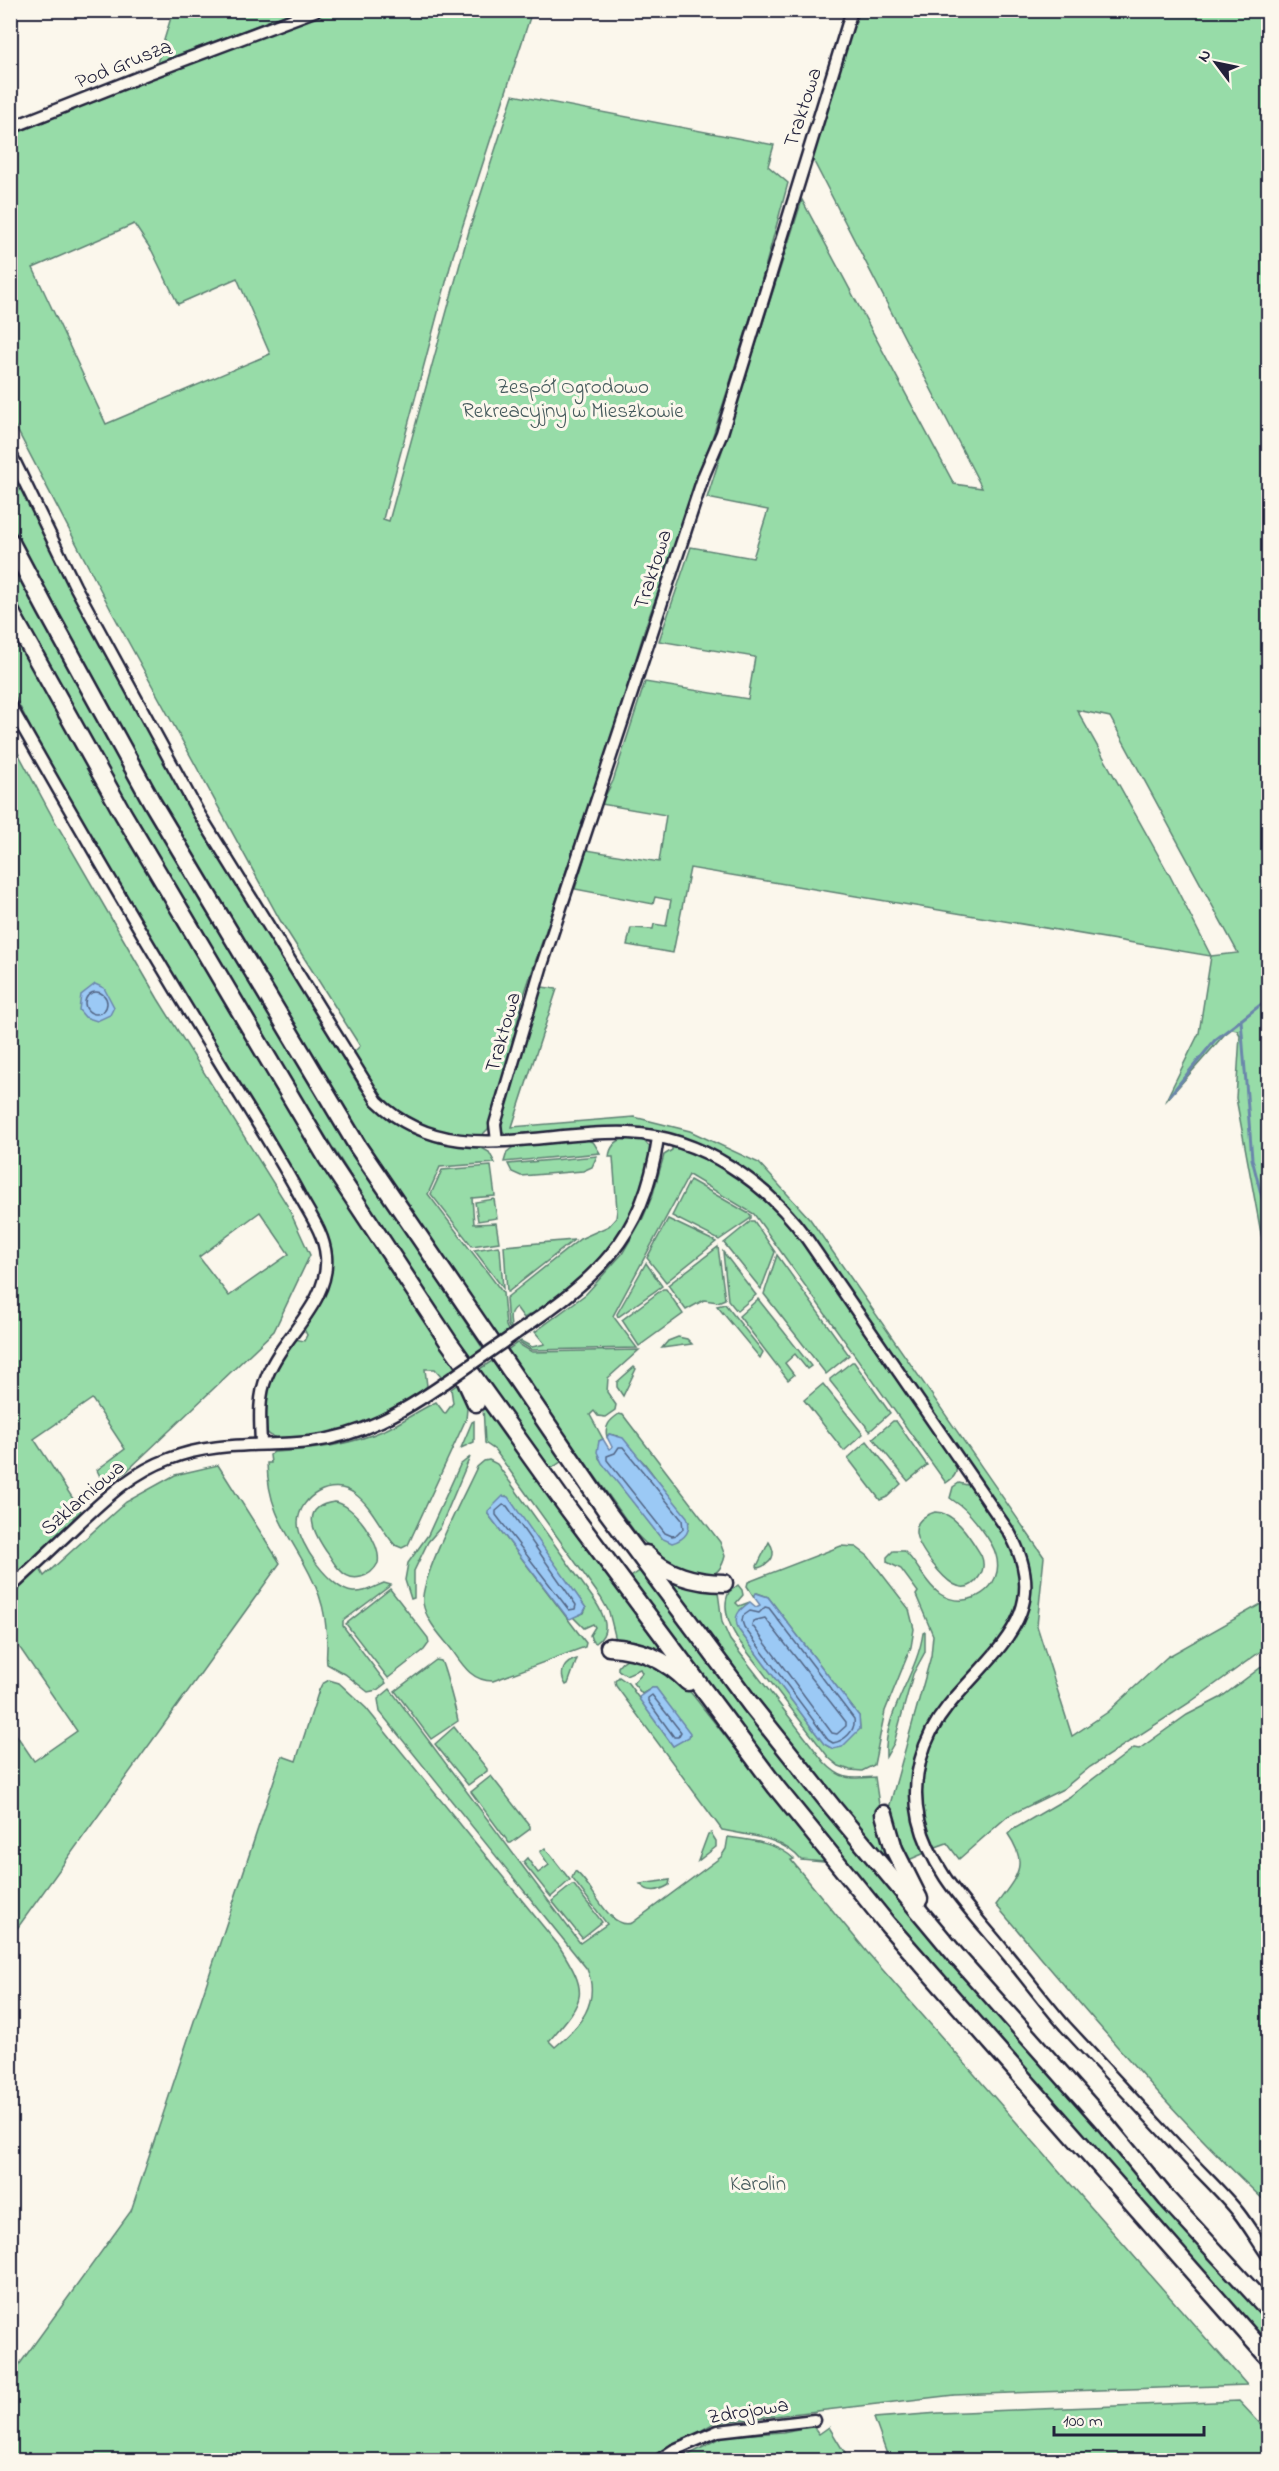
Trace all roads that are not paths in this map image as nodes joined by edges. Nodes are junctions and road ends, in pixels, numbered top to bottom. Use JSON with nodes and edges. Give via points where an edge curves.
{"nodes":[{"id":1,"x":317,"y":10,"type":"edge"},
{"id":2,"x":852,"y":10,"type":"edge"},
{"id":3,"x":10,"y":128,"type":"edge"},
{"id":4,"x":10,"y":452,"type":"edge"},
{"id":5,"x":10,"y":541,"type":"edge"},
{"id":6,"x":10,"y":611,"type":"edge"},
{"id":7,"x":10,"y":705,"type":"edge"},
{"id":8,"x":658,"y":1138,"type":"junction"},
{"id":9,"x":497,"y":1141,"type":"junction"},
{"id":10,"x":448,"y":1341,"type":"junction"},
{"id":11,"x":476,"y":1403,"type":"dead end"},
{"id":12,"x":261,"y":1443,"type":"junction"},
{"id":13,"x":608,"y":1513,"type":"junction"},
{"id":14,"x":724,"y":1583,"type":"dead end"},
{"id":15,"x":10,"y":1588,"type":"edge"},
{"id":16,"x":609,"y":1647,"type":"dead end"},
{"id":17,"x":726,"y":1720,"type":"junction"},
{"id":18,"x":884,"y":1814,"type":"dead end"},
{"id":19,"x":959,"y":1959,"type":"junction"},
{"id":20,"x":1269,"y":2256,"type":"edge"},
{"id":21,"x":1269,"y":2309,"type":"edge"},
{"id":22,"x":1269,"y":2357,"type":"edge"},
{"id":23,"x":814,"y":2420,"type":"dead end"},
{"id":24,"x":659,"y":2460,"type":"edge"}],
"edges":[{"from":1,"to":3,"type":"street","name":"Pod Gruszą"},
{"from":2,"to":9,"type":"street","name":"Traktowa","via":[[722,433],[704,475],[541,968],[495,1124]]},
{"from":4,"to":9,"type":"street","via":[[75,586],[198,812],[371,1094],[394,1116],[422,1132],[452,1140]]},
{"from":5,"to":13,"type":"highway","via":[[153,804],[358,1148]]},
{"from":6,"to":10,"type":"highway","via":[[216,974],[327,1158]]},
{"from":7,"to":12,"type":"street","via":[[320,1233],[326,1257],[324,1278],[316,1298],[266,1378],[260,1414]]},
{"from":8,"to":9,"type":"street","via":[[597,1133]]},
{"from":8,"to":12,"type":"street","name":"Szklarniowa","bridge":true,"via":[[645,1193],[634,1218],[616,1248],[578,1290],[401,1412],[368,1428],[326,1439]]},
{"from":8,"to":20,"type":"street","via":[[702,1151],[730,1166],[786,1211],[1017,1546],[1025,1578],[1020,1616],[1001,1648],[936,1723],[921,1758],[915,1794],[926,1842],[941,1872],[1062,2023],[1238,2212]]},
{"from":10,"to":11,"type":"highway"},
{"from":10,"to":17,"type":"highway"},
{"from":12,"to":15,"type":"street","name":"Szklarniowa","via":[[193,1452],[132,1476]]},
{"from":13,"to":14,"type":"highway","via":[[663,1568],[692,1580]]},
{"from":13,"to":19,"type":"highway","via":[[751,1705]]},
{"from":16,"to":17,"type":"highway","via":[[648,1654],[667,1663]]},
{"from":17,"to":22,"type":"highway","via":[[888,1925]]},
{"from":18,"to":19,"type":"highway","via":[[906,1876]]},
{"from":19,"to":21,"type":"highway","via":[[1167,2199]]},
{"from":23,"to":24,"type":"street","name":"Zdrojowa","via":[[718,2431]]}]}
